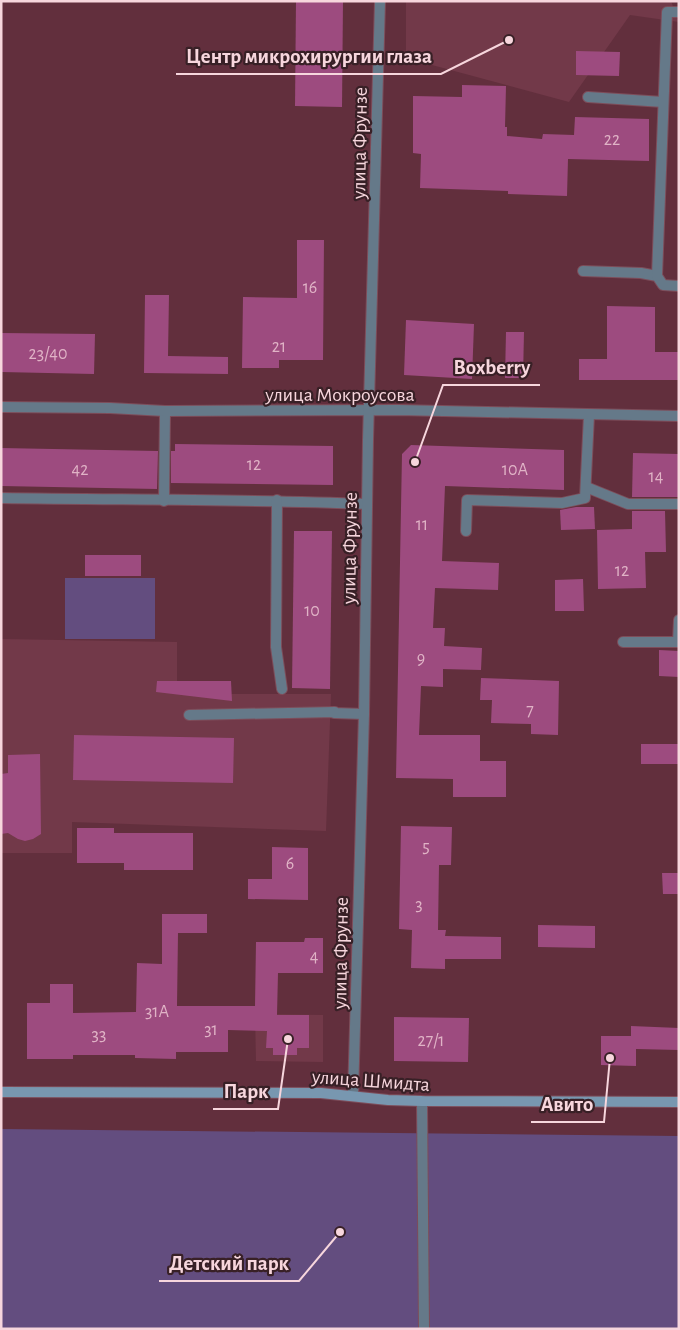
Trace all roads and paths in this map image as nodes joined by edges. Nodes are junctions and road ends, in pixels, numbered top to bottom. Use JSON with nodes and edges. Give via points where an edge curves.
{"nodes":[{"id":1,"x":380,"y":1,"type":"edge"},
{"id":2,"x":679,"y":12,"type":"edge"},
{"id":3,"x":588,"y":97,"type":"dead end"},
{"id":4,"x":663,"y":102,"type":"junction"},
{"id":5,"x":584,"y":271,"type":"dead end"},
{"id":6,"x":657,"y":276,"type":"junction"},
{"id":7,"x":679,"y":286,"type":"edge"},
{"id":8,"x":1,"y":407,"type":"edge"},
{"id":9,"x":165,"y":411,"type":"junction"},
{"id":10,"x":369,"y":411,"type":"junction"},
{"id":11,"x":589,"y":414,"type":"junction"},
{"id":12,"x":679,"y":416,"type":"edge"},
{"id":13,"x":586,"y":487,"type":"junction"},
{"id":14,"x":1,"y":498,"type":"edge"},
{"id":15,"x":277,"y":500,"type":"junction"},
{"id":16,"x":164,"y":501,"type":"junction"},
{"id":17,"x":367,"y":504,"type":"junction"},
{"id":18,"x":679,"y":504,"type":"edge"},
{"id":19,"x":466,"y":531,"type":"dead end"},
{"id":20,"x":679,"y":620,"type":"edge"},
{"id":21,"x":623,"y":642,"type":"dead end"},
{"id":22,"x":282,"y":689,"type":"dead end"},
{"id":23,"x":364,"y":714,"type":"junction"},
{"id":24,"x":189,"y":715,"type":"dead end"},
{"id":25,"x":1,"y":1092,"type":"edge"},
{"id":26,"x":353,"y":1096,"type":"junction"},
{"id":27,"x":422,"y":1101,"type":"junction"},
{"id":28,"x":679,"y":1102,"type":"edge"},
{"id":29,"x":424,"y":1329,"type":"edge"}],
"edges":[{"from":1,"to":10,"type":"street","name":"улица Фрунзе"},
{"from":2,"to":4,"type":"street","via":[[667,12]]},
{"from":3,"to":4,"type":"street"},
{"from":4,"to":6,"type":"street"},
{"from":5,"to":6,"type":"street"},
{"from":6,"to":7,"type":"street","via":[[663,285]]},
{"from":8,"to":9,"type":"street","name":"улица Мокроусова"},
{"from":9,"to":10,"type":"street","name":"улица Мокроусова"},
{"from":9,"to":16,"type":"street"},
{"from":10,"to":11,"type":"street","name":"улица Мокроусова"},
{"from":10,"to":17,"type":"street","name":"улица Фрунзе"},
{"from":11,"to":12,"type":"street","name":"улица Мокроусова"},
{"from":11,"to":13,"type":"street"},
{"from":13,"to":18,"type":"street","via":[[628,504]]},
{"from":13,"to":19,"type":"street","via":[[585,498],[562,503],[467,500]]},
{"from":14,"to":16,"type":"street"},
{"from":15,"to":16,"type":"street"},
{"from":15,"to":17,"type":"street"},
{"from":15,"to":22,"type":"street","via":[[276,647]]},
{"from":17,"to":23,"type":"street","name":"улица Фрунзе"},
{"from":20,"to":21,"type":"street","via":[[678,642]]},
{"from":23,"to":24,"type":"street"},
{"from":23,"to":26,"type":"street","name":"улица Фрунзе"},
{"from":25,"to":26,"type":"main road","name":"улица Шмидта","via":[[321,1093]]},
{"from":26,"to":27,"type":"main road","name":"улица Шмидта"},
{"from":27,"to":28,"type":"main road","name":"улица Шмидта"},
{"from":27,"to":29,"type":"street"}]}
